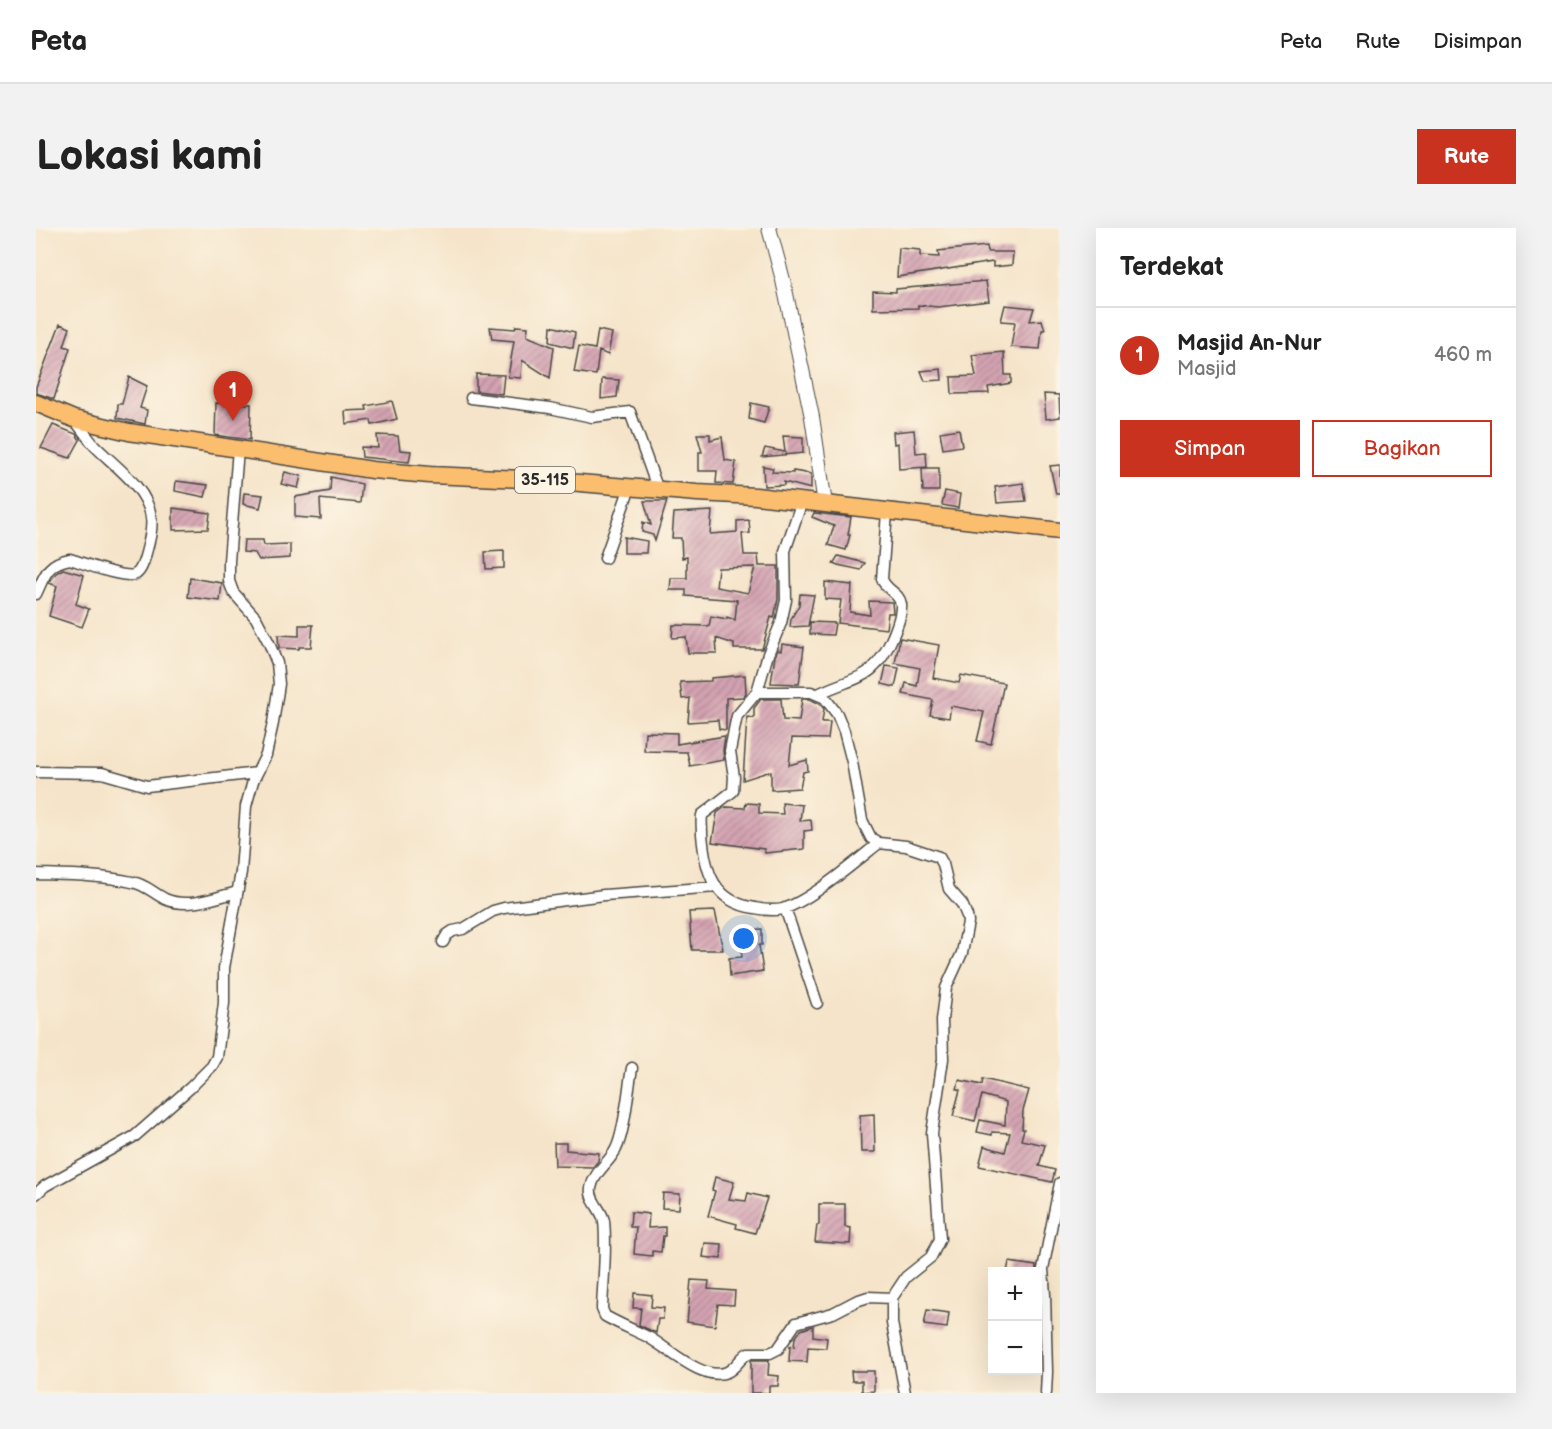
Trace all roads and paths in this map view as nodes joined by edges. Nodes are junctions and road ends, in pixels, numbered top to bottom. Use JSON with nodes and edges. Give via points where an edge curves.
{"nodes":[{"id":1,"x":769,"y":228,"type":"edge"},
{"id":2,"x":471,"y":398,"type":"dead end"},
{"id":3,"x":36,"y":403,"type":"edge"},
{"id":4,"x":74,"y":419,"type":"junction"},
{"id":5,"x":238,"y":449,"type":"junction"},
{"id":6,"x":630,"y":487,"type":"junction"},
{"id":7,"x":658,"y":490,"type":"junction"},
{"id":8,"x":802,"y":501,"type":"junction"},
{"id":9,"x":825,"y":504,"type":"junction"},
{"id":10,"x":887,"y":512,"type":"junction"},
{"id":11,"x":1060,"y":531,"type":"edge"},
{"id":12,"x":605,"y":558,"type":"dead end"},
{"id":13,"x":36,"y":594,"type":"edge"},
{"id":14,"x":757,"y":692,"type":"junction"},
{"id":15,"x":818,"y":694,"type":"junction"},
{"id":16,"x":36,"y":772,"type":"edge"},
{"id":17,"x":257,"y":772,"type":"junction"},
{"id":18,"x":879,"y":843,"type":"junction"},
{"id":19,"x":36,"y":874,"type":"edge"},
{"id":20,"x":717,"y":888,"type":"junction"},
{"id":21,"x":237,"y":892,"type":"junction"},
{"id":22,"x":785,"y":908,"type":"junction"},
{"id":23,"x":443,"y":942,"type":"dead end"},
{"id":24,"x":817,"y":1003,"type":"dead end"},
{"id":25,"x":632,"y":1068,"type":"dead end"},
{"id":26,"x":1060,"y":1183,"type":"edge"},
{"id":27,"x":36,"y":1194,"type":"edge"},
{"id":28,"x":892,"y":1298,"type":"junction"},
{"id":29,"x":905,"y":1393,"type":"edge"},
{"id":30,"x":1046,"y":1393,"type":"edge"}],
"edges":[{"from":1,"to":9,"type":"street","via":[[812,417]]},
{"from":2,"to":7,"type":"street","via":[[592,417],[630,412]]},
{"from":3,"to":4,"type":"main road","number":"35-115"},
{"from":4,"to":5,"type":"main road","number":"35-115"},
{"from":4,"to":13,"type":"street","via":[[144,499],[151,516],[151,533],[135,575],[63,560],[49,568]]},
{"from":5,"to":6,"type":"main road","number":"35-115","via":[[391,472]]},
{"from":5,"to":17,"type":"street","via":[[230,582],[233,592],[262,628],[278,674],[273,723],[266,755]]},
{"from":6,"to":7,"type":"main road","number":"35-115"},
{"from":6,"to":12,"type":"street"},
{"from":7,"to":8,"type":"main road","number":"35-115"},
{"from":8,"to":9,"type":"main road","number":"35-115"},
{"from":8,"to":14,"type":"street","via":[[785,551],[785,610]]},
{"from":9,"to":10,"type":"main road","number":"35-115"},
{"from":10,"to":11,"type":"main road","number":"35-115"},
{"from":10,"to":15,"type":"street","via":[[882,579],[901,603],[895,631],[872,670]]},
{"from":14,"to":15,"type":"street"},
{"from":14,"to":20,"type":"street","via":[[737,716],[730,751],[733,791],[702,815],[703,854]]},
{"from":15,"to":18,"type":"street","via":[[841,722],[850,749],[861,820],[871,838]]},
{"from":16,"to":17,"type":"street","via":[[102,773],[147,786]]},
{"from":17,"to":21,"type":"street","via":[[246,806]]},
{"from":18,"to":22,"type":"street"},
{"from":18,"to":28,"type":"street","via":[[906,846],[939,857],[949,889],[962,904],[968,922],[962,953],[946,988],[943,1059],[932,1133],[940,1239],[931,1257],[906,1277]]},
{"from":19,"to":21,"type":"street","via":[[130,881],[177,902],[196,902]]},
{"from":20,"to":22,"type":"street","via":[[744,907]]},
{"from":20,"to":23,"type":"street","via":[[504,908],[453,931]]},
{"from":21,"to":27,"type":"street","via":[[224,968],[217,1057],[212,1066],[135,1136]]},
{"from":22,"to":24,"type":"street"},
{"from":25,"to":28,"type":"street","via":[[620,1138],[594,1178],[591,1190],[603,1219],[605,1316],[712,1374],[731,1370],[748,1353],[778,1349],[796,1323],[833,1313],[856,1301]]},
{"from":26,"to":30,"type":"street","via":[[1042,1269],[1046,1295]]},
{"from":28,"to":29,"type":"street","via":[[892,1323]]}]}
